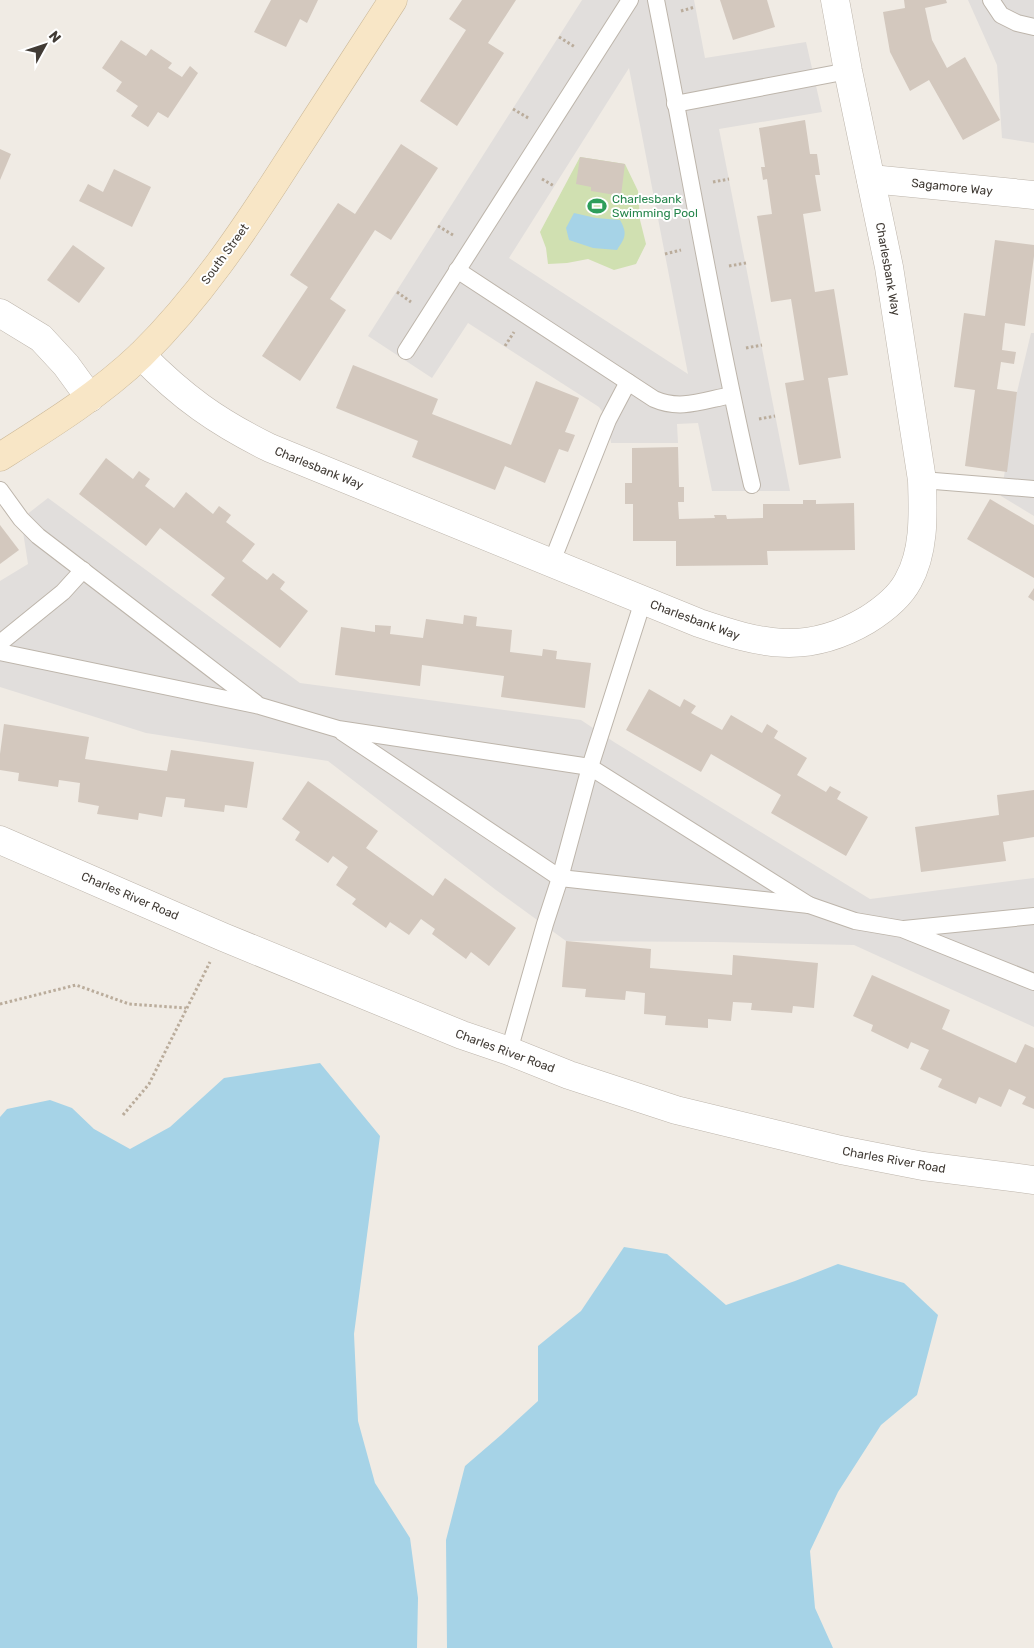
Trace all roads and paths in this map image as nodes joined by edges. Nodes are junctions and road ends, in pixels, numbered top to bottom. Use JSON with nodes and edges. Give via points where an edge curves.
{"nodes":[{"id":1,"x":393,"y":0,"type":"edge"},
{"id":2,"x":630,"y":0,"type":"edge"},
{"id":3,"x":656,"y":0,"type":"edge"},
{"id":4,"x":835,"y":0,"type":"edge"},
{"id":5,"x":991,"y":0,"type":"edge"},
{"id":6,"x":1034,"y":28,"type":"edge"},
{"id":7,"x":848,"y":71,"type":"junction"},
{"id":8,"x":675,"y":104,"type":"junction"},
{"id":9,"x":871,"y":179,"type":"junction"},
{"id":10,"x":1034,"y":195,"type":"edge"},
{"id":11,"x":457,"y":270,"type":"junction"},
{"id":12,"x":0,"y":313,"type":"edge"},
{"id":13,"x":406,"y":351,"type":"dead end"},
{"id":14,"x":140,"y":355,"type":"junction"},
{"id":15,"x":628,"y":382,"type":"junction"},
{"id":16,"x":732,"y":395,"type":"junction"},
{"id":17,"x":90,"y":398,"type":"junction"},
{"id":18,"x":0,"y":457,"type":"edge"},
{"id":19,"x":922,"y":480,"type":"junction"},
{"id":20,"x":752,"y":485,"type":"dead end"},
{"id":21,"x":1034,"y":489,"type":"edge"},
{"id":22,"x":0,"y":490,"type":"edge"},
{"id":23,"x":550,"y":564,"type":"junction"},
{"id":24,"x":82,"y":570,"type":"junction"},
{"id":25,"x":643,"y":601,"type":"junction"},
{"id":26,"x":0,"y":643,"type":"edge"},
{"id":27,"x":0,"y":652,"type":"edge"},
{"id":28,"x":260,"y":706,"type":"junction"},
{"id":29,"x":338,"y":729,"type":"junction"},
{"id":30,"x":590,"y":767,"type":"junction"},
{"id":31,"x":0,"y":840,"type":"edge"},
{"id":32,"x":560,"y":878,"type":"junction"},
{"id":33,"x":809,"y":905,"type":"junction"},
{"id":34,"x":1034,"y":916,"type":"edge"},
{"id":35,"x":902,"y":929,"type":"junction"},
{"id":36,"x":223,"y":937,"type":"junction"},
{"id":37,"x":1034,"y":982,"type":"edge"},
{"id":38,"x":0,"y":1004,"type":"edge"},
{"id":39,"x":186,"y":1008,"type":"junction"},
{"id":40,"x":509,"y":1051,"type":"junction"},
{"id":41,"x":123,"y":1115,"type":"dead end"},
{"id":42,"x":1034,"y":1180,"type":"edge"}],
"edges":[{"from":1,"to":14,"type":"main road","name":"South Street","via":[[229,251],[172,322]]},
{"from":2,"to":11,"type":"lane"},
{"from":3,"to":8,"type":"lane"},
{"from":4,"to":7,"type":"street","name":"Charlesbank Way"},
{"from":5,"to":6,"type":"lane","via":[[1000,15]]},
{"from":7,"to":8,"type":"lane"},
{"from":7,"to":9,"type":"street","name":"Charlesbank Way"},
{"from":8,"to":16,"type":"lane"},
{"from":9,"to":10,"type":"street","name":"Sagamore Way"},
{"from":9,"to":19,"type":"street","name":"Charlesbank Way","via":[[889,268]]},
{"from":11,"to":13,"type":"lane"},
{"from":11,"to":15,"type":"lane"},
{"from":12,"to":17,"type":"street","via":[[41,338]]},
{"from":14,"to":17,"type":"main road","name":"South Street"},
{"from":14,"to":23,"type":"street","name":"Charlesbank Way","via":[[187,398],[244,435]]},
{"from":15,"to":16,"type":"lane","via":[[666,404],[686,405]]},
{"from":15,"to":23,"type":"lane","via":[[608,420]]},
{"from":16,"to":20,"type":"lane"},
{"from":17,"to":18,"type":"main road","name":"South Street"},
{"from":19,"to":21,"type":"lane"},
{"from":19,"to":25,"type":"street","name":"Charlesbank Way","via":[[920,543],[908,581],[891,603],[878,613],[839,634],[818,640],[769,642],[707,626]]},
{"from":22,"to":24,"type":"lane","via":[[29,528]]},
{"from":23,"to":25,"type":"street","name":"Charlesbank Way"},
{"from":24,"to":26,"type":"lane","via":[[63,592]]},
{"from":24,"to":28,"type":"lane"},
{"from":25,"to":30,"type":"lane"},
{"from":27,"to":28,"type":"lane"},
{"from":28,"to":29,"type":"lane"},
{"from":29,"to":30,"type":"lane"},
{"from":29,"to":32,"type":"lane"},
{"from":30,"to":32,"type":"lane"},
{"from":30,"to":33,"type":"lane"},
{"from":31,"to":36,"type":"street","name":"Charles River Road"},
{"from":32,"to":33,"type":"lane"},
{"from":32,"to":40,"type":"lane"},
{"from":33,"to":35,"type":"lane","via":[[855,921]]},
{"from":34,"to":35,"type":"lane"},
{"from":35,"to":37,"type":"lane"},
{"from":36,"to":39,"type":"path"},
{"from":36,"to":40,"type":"street","name":"Charles River Road","via":[[462,1035]]},
{"from":38,"to":39,"type":"path","via":[[76,985],[129,1004]]},
{"from":39,"to":41,"type":"path","via":[[149,1084]]},
{"from":40,"to":42,"type":"street","name":"Charles River Road","via":[[569,1075],[676,1110],[760,1132],[923,1166]]}]}
